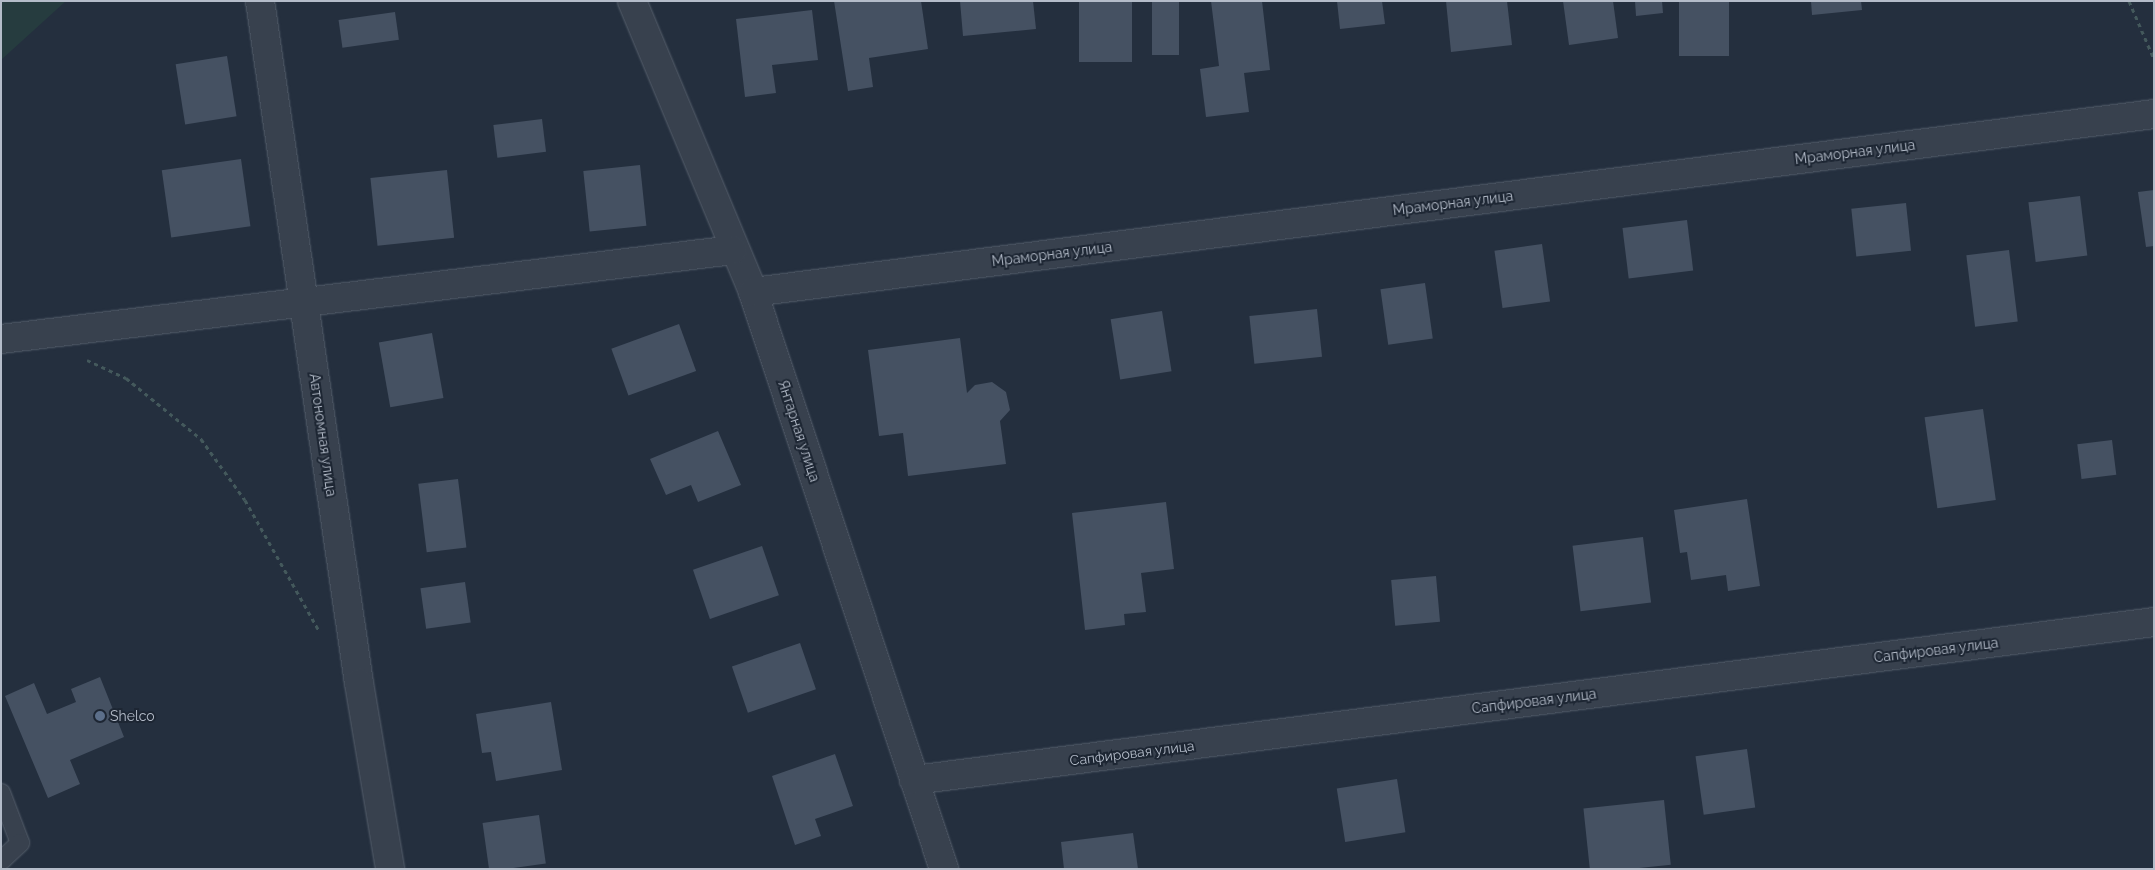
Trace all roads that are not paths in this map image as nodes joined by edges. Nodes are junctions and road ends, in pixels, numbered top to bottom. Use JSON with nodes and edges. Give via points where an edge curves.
{"nodes":[{"id":1,"x":260,"y":1,"type":"edge"},
{"id":2,"x":632,"y":1,"type":"edge"},
{"id":3,"x":2154,"y":114,"type":"edge"},
{"id":4,"x":733,"y":250,"type":"junction"},
{"id":5,"x":753,"y":292,"type":"junction"},
{"id":6,"x":304,"y":304,"type":"junction"},
{"id":7,"x":1,"y":339,"type":"edge"},
{"id":8,"x":2154,"y":622,"type":"edge"},
{"id":9,"x":914,"y":780,"type":"junction"},
{"id":10,"x":1,"y":793,"type":"edge"},
{"id":11,"x":1,"y":861,"type":"edge"},
{"id":12,"x":390,"y":869,"type":"edge"},
{"id":13,"x":944,"y":869,"type":"edge"}],
"edges":[{"from":1,"to":6,"type":"street","name":"Автономная улица"},
{"from":2,"to":4,"type":"street","name":"Янтарная улица"},
{"from":3,"to":5,"type":"street","name":"Мраморная улица"},
{"from":4,"to":5,"type":"street","name":"Янтарная улица"},
{"from":4,"to":6,"type":"street"},
{"from":5,"to":9,"type":"street","name":"Янтарная улица"},
{"from":6,"to":7,"type":"street"},
{"from":6,"to":12,"type":"street","name":"Автономная улица"},
{"from":8,"to":9,"type":"street","name":"Сапфировая улица"},
{"from":9,"to":13,"type":"street","name":"Янтарная улица"},
{"from":10,"to":11,"type":"lane","via":[[20,843]]}]}
